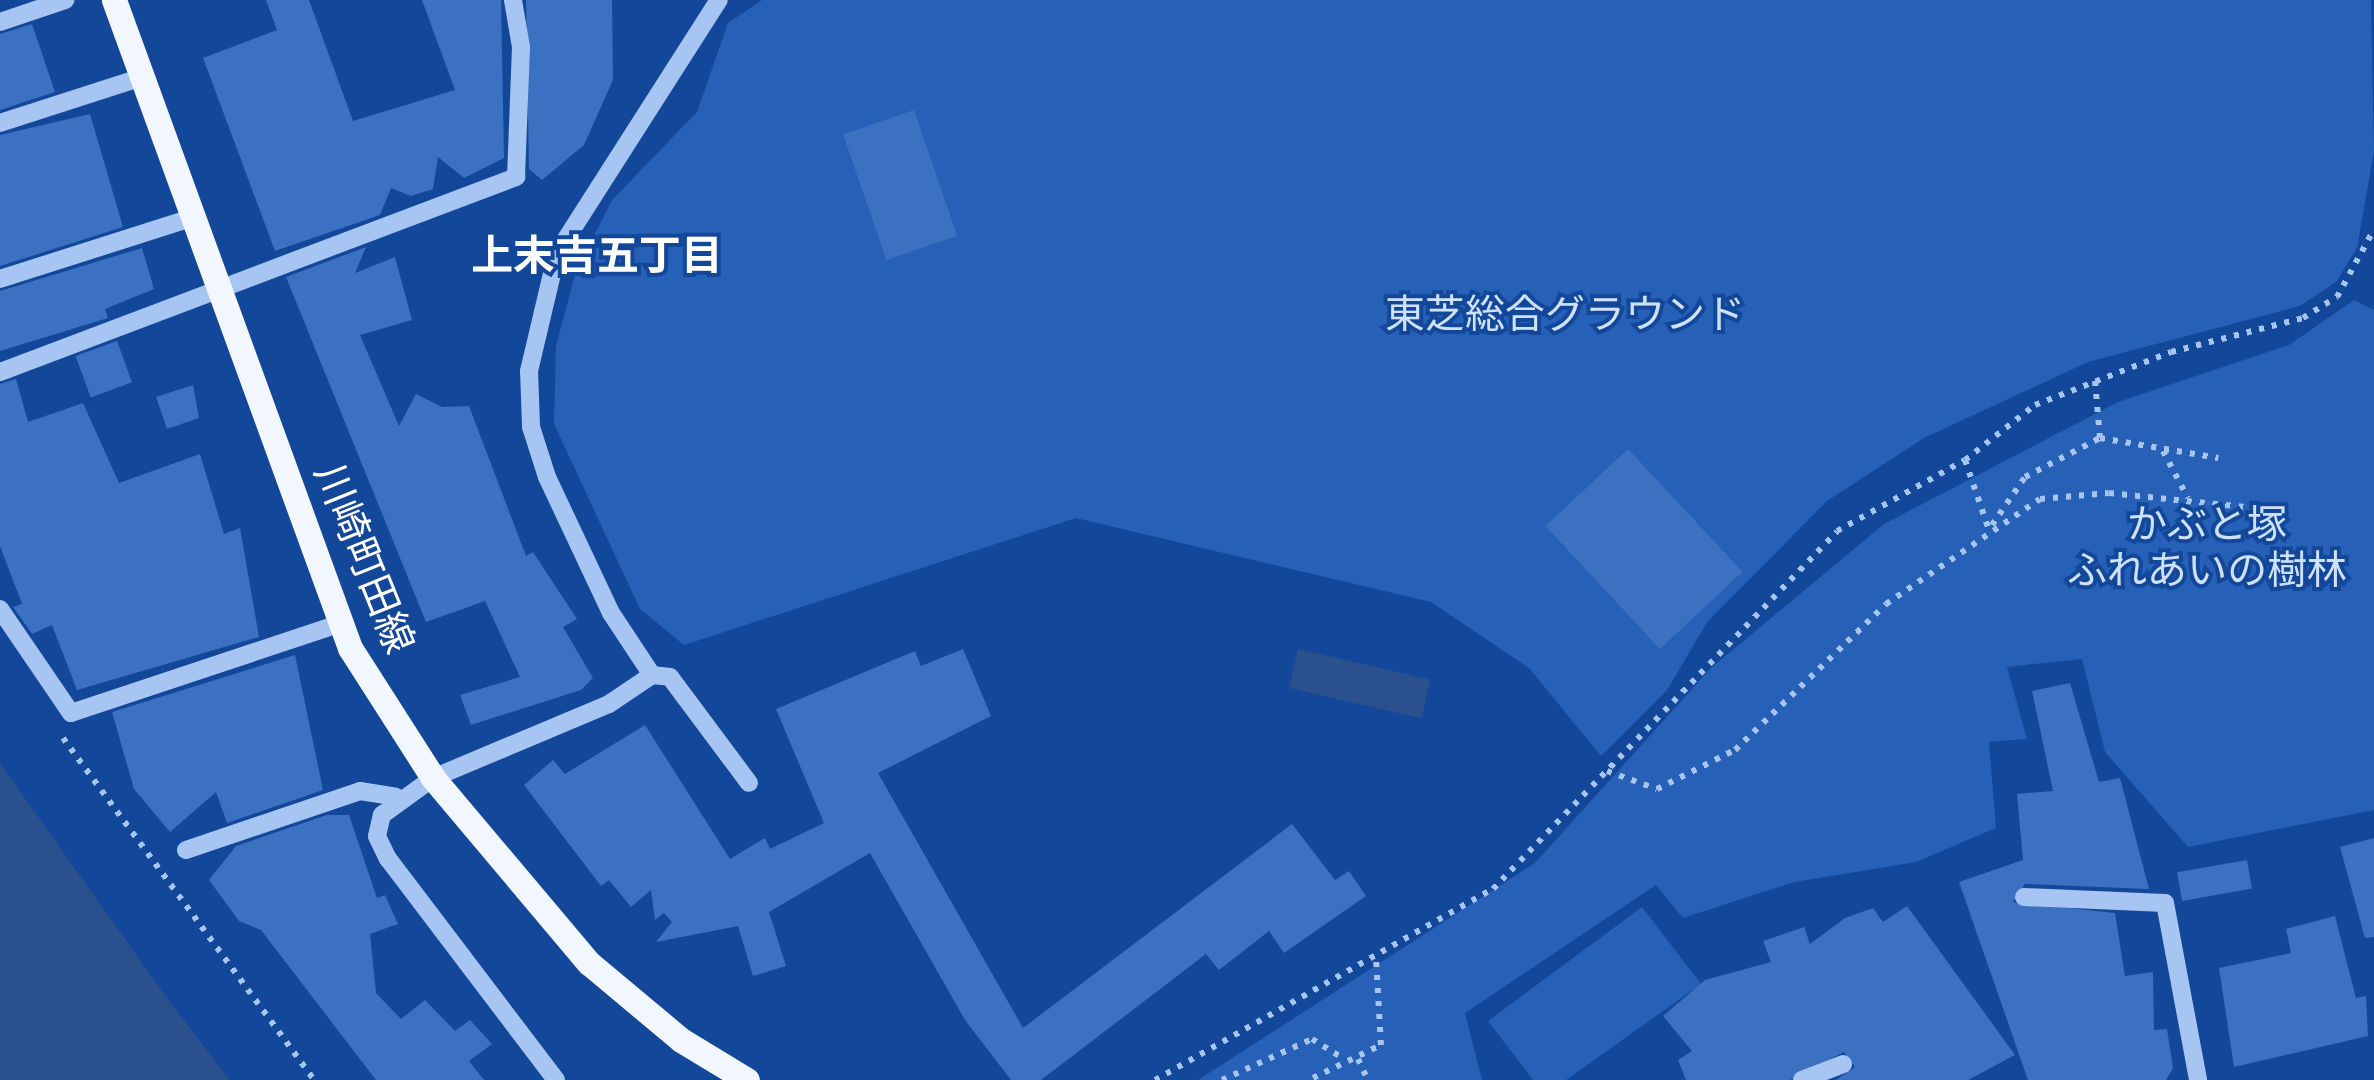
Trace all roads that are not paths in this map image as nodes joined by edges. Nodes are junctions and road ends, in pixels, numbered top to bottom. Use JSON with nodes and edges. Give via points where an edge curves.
{"nodes":[{"id":1,"x":66,"y":0,"type":"edge"},
{"id":2,"x":114,"y":0,"type":"edge"},
{"id":3,"x":513,"y":0,"type":"edge"},
{"id":4,"x":719,"y":0,"type":"edge"},
{"id":5,"x":0,"y":22,"type":"edge"},
{"id":6,"x":142,"y":77,"type":"junction"},
{"id":7,"x":0,"y":122,"type":"edge"},
{"id":8,"x":194,"y":217,"type":"junction"},
{"id":9,"x":0,"y":279,"type":"edge"},
{"id":10,"x":221,"y":291,"type":"junction"},
{"id":11,"x":0,"y":372,"type":"edge"},
{"id":12,"x":0,"y":609,"type":"edge"},
{"id":13,"x":342,"y":623,"type":"junction"},
{"id":14,"x":652,"y":675,"type":"junction"},
{"id":15,"x":432,"y":778,"type":"junction"},
{"id":16,"x":750,"y":783,"type":"dead end"},
{"id":17,"x":396,"y":797,"type":"junction"},
{"id":18,"x":186,"y":850,"type":"dead end"},
{"id":19,"x":2024,"y":898,"type":"dead end"},
{"id":20,"x":1843,"y":1064,"type":"dead end"},
{"id":21,"x":2197,"y":1075,"type":"edge"},
{"id":22,"x":556,"y":1080,"type":"edge"},
{"id":23,"x":747,"y":1080,"type":"edge"},
{"id":24,"x":1802,"y":1080,"type":"edge"}],
"edges":[{"from":1,"to":5,"type":"street"},
{"from":2,"to":6,"type":"main road","name":"川崎町田線"},
{"from":3,"to":10,"type":"street","via":[[521,47],[516,177]]},
{"from":4,"to":14,"type":"street","via":[[557,253],[529,371],[532,427],[548,477],[611,614]]},
{"from":6,"to":7,"type":"street"},
{"from":6,"to":8,"type":"main road","name":"川崎町田線"},
{"from":8,"to":9,"type":"street"},
{"from":8,"to":10,"type":"main road","name":"川崎町田線"},
{"from":10,"to":11,"type":"street"},
{"from":10,"to":13,"type":"main road","name":"川崎町田線"},
{"from":12,"to":13,"type":"street","via":[[71,712]]},
{"from":13,"to":15,"type":"main road","name":"川崎町田線"},
{"from":14,"to":15,"type":"street","via":[[609,704]]},
{"from":14,"to":16,"type":"street","via":[[670,677]]},
{"from":15,"to":17,"type":"street"},
{"from":15,"to":23,"type":"main road","name":"川崎町田線","via":[[590,963],[681,1040]]},
{"from":17,"to":18,"type":"street","via":[[360,791]]},
{"from":17,"to":22,"type":"street","via":[[376,836],[388,858]]},
{"from":19,"to":21,"type":"street","via":[[2164,902]]},
{"from":20,"to":24,"type":"street"}]}
